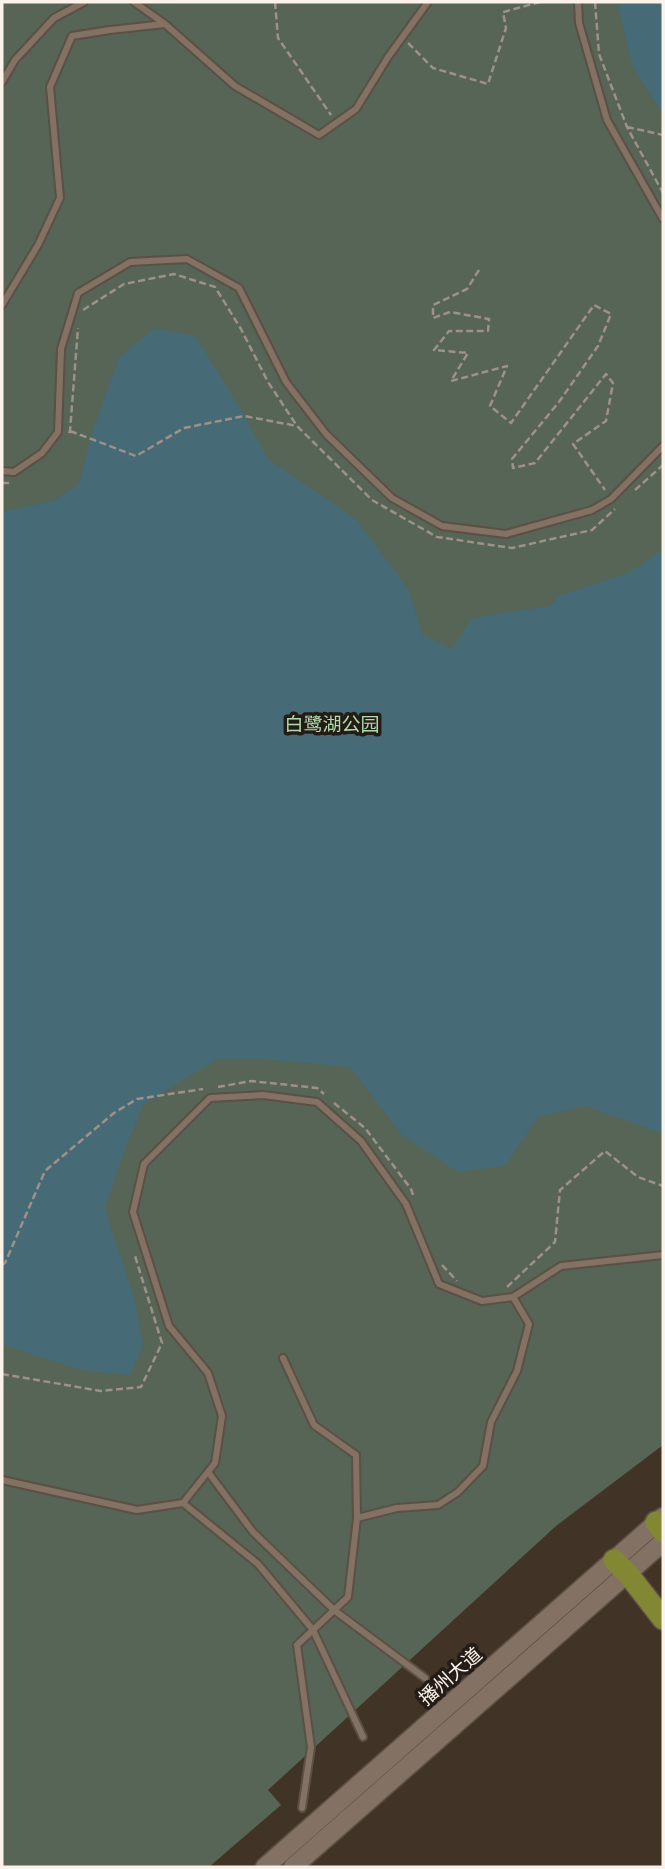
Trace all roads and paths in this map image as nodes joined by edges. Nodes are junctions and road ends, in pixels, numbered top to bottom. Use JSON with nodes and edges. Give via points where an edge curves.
{"nodes":[{"id":1,"x":84,"y":2,"type":"edge"},
{"id":2,"x":134,"y":2,"type":"edge"},
{"id":3,"x":275,"y":2,"type":"edge"},
{"id":4,"x":428,"y":2,"type":"edge"},
{"id":5,"x":540,"y":2,"type":"edge"},
{"id":6,"x":578,"y":2,"type":"edge"},
{"id":7,"x":596,"y":2,"type":"edge"},
{"id":8,"x":165,"y":24,"type":"junction"},
{"id":9,"x":402,"y":38,"type":"junction"},
{"id":10,"x":2,"y":82,"type":"edge"},
{"id":11,"x":336,"y":123,"type":"junction"},
{"id":12,"x":627,"y":127,"type":"junction"},
{"id":13,"x":663,"y":135,"type":"edge"},
{"id":14,"x":663,"y":193,"type":"edge"},
{"id":15,"x":663,"y":219,"type":"edge"},
{"id":16,"x":479,"y":270,"type":"dead end"},
{"id":17,"x":2,"y":305,"type":"edge"},
{"id":18,"x":79,"y":313,"type":"dead end"},
{"id":19,"x":78,"y":326,"type":"dead end"},
{"id":20,"x":297,"y":426,"type":"junction"},
{"id":21,"x":70,"y":431,"type":"junction"},
{"id":22,"x":62,"y":441,"type":"dead end"},
{"id":23,"x":663,"y":446,"type":"edge"},
{"id":24,"x":663,"y":464,"type":"edge"},
{"id":25,"x":2,"y":471,"type":"edge"},
{"id":26,"x":2,"y":482,"type":"edge"},
{"id":27,"x":15,"y":483,"type":"dead end"},
{"id":28,"x":633,"y":493,"type":"dead end"},
{"id":29,"x":611,"y":499,"type":"junction"},
{"id":30,"x":622,"y":502,"type":"dead end"},
{"id":31,"x":215,"y":1087,"type":"dead end"},
{"id":32,"x":195,"y":1098,"type":"dead end"},
{"id":33,"x":663,"y":1186,"type":"edge"},
{"id":34,"x":415,"y":1200,"type":"dead end"},
{"id":35,"x":134,"y":1251,"type":"dead end"},
{"id":36,"x":663,"y":1255,"type":"edge"},
{"id":37,"x":441,"y":1264,"type":"dead end"},
{"id":38,"x":2,"y":1265,"type":"edge"},
{"id":39,"x":463,"y":1287,"type":"dead end"},
{"id":40,"x":502,"y":1292,"type":"dead end"},
{"id":41,"x":513,"y":1297,"type":"junction"},
{"id":42,"x":283,"y":1358,"type":"dead end"},
{"id":43,"x":2,"y":1374,"type":"edge"},
{"id":44,"x":208,"y":1472,"type":"junction"},
{"id":45,"x":2,"y":1480,"type":"edge"},
{"id":46,"x":183,"y":1503,"type":"junction"},
{"id":47,"x":357,"y":1518,"type":"junction"},
{"id":48,"x":662,"y":1528,"type":"edge"},
{"id":49,"x":621,"y":1567,"type":"junction"},
{"id":50,"x":334,"y":1610,"type":"junction"},
{"id":51,"x":663,"y":1619,"type":"edge"},
{"id":52,"x":313,"y":1630,"type":"junction"},
{"id":53,"x":425,"y":1678,"type":"dead end"},
{"id":54,"x":363,"y":1737,"type":"dead end"},
{"id":55,"x":302,"y":1808,"type":"dead end"},
{"id":56,"x":265,"y":1867,"type":"edge"},
{"id":57,"x":293,"y":1867,"type":"edge"}],
"edges":[{"from":1,"to":10,"type":"lane","via":[[54,18],[15,60]]},
{"from":2,"to":8,"type":"lane"},
{"from":3,"to":11,"type":"path","via":[[278,38]]},
{"from":4,"to":9,"type":"lane"},
{"from":5,"to":9,"type":"path","via":[[503,12],[506,28],[488,84],[433,68]]},
{"from":6,"to":15,"type":"lane","via":[[579,23],[607,120]]},
{"from":7,"to":12,"type":"path","via":[[599,54]]},
{"from":8,"to":11,"type":"lane","via":[[235,86],[319,135]]},
{"from":8,"to":17,"type":"lane","via":[[72,36],[50,87],[60,198]]},
{"from":9,"to":11,"type":"lane","via":[[356,109]]},
{"from":12,"to":13,"type":"path"},
{"from":12,"to":14,"type":"path"},
{"from":16,"to":29,"type":"path","via":[[467,289],[433,305],[433,318],[450,312],[489,319],[488,331],[449,331],[434,350],[468,353],[451,382],[507,366],[490,406],[511,423],[594,305],[611,314],[598,346],[512,459],[513,468],[535,463],[606,374],[613,383],[606,421],[573,444]]},
{"from":18,"to":20,"type":"path","via":[[124,284],[174,274],[215,287]]},
{"from":19,"to":21,"type":"path"},
{"from":20,"to":21,"type":"path","via":[[244,416],[184,428],[136,456]]},
{"from":20,"to":30,"type":"path","via":[[372,500],[437,537],[512,548],[592,530]]},
{"from":21,"to":22,"type":"path"},
{"from":23,"to":29,"type":"lane"},
{"from":24,"to":28,"type":"path"},
{"from":25,"to":29,"type":"lane","via":[[14,472],[42,453],[58,432],[61,349],[78,293],[130,262],[187,259],[239,288],[286,383],[326,434],[402,504],[442,526],[506,534],[592,510]]},
{"from":26,"to":27,"type":"path"},
{"from":31,"to":34,"type":"path","via":[[251,1081],[317,1088],[365,1128]]},
{"from":32,"to":38,"type":"path","via":[[203,1089],[137,1099],[114,1112],[44,1171]]},
{"from":33,"to":40,"type":"path","via":[[638,1177],[605,1151],[560,1190],[555,1242]]},
{"from":35,"to":43,"type":"path","via":[[162,1343],[141,1387],[101,1391]]},
{"from":36,"to":41,"type":"lane","via":[[561,1266]]},
{"from":37,"to":39,"type":"path"},
{"from":41,"to":44,"type":"lane","via":[[482,1301],[439,1284],[406,1203],[361,1141],[317,1102],[263,1095],[210,1098],[144,1164],[133,1212],[169,1326],[208,1373],[222,1416],[215,1463]]},
{"from":41,"to":47,"type":"lane","via":[[529,1324],[517,1371],[491,1422],[483,1466],[438,1505],[397,1508]]},
{"from":42,"to":47,"type":"lane","via":[[314,1425],[356,1455]]},
{"from":44,"to":46,"type":"lane"},
{"from":44,"to":50,"type":"lane","via":[[253,1532]]},
{"from":45,"to":46,"type":"lane","via":[[137,1510]]},
{"from":46,"to":52,"type":"lane","via":[[257,1564]]},
{"from":47,"to":50,"type":"lane","via":[[348,1597]]},
{"from":48,"to":49,"type":"main road","name":"播州大道"},
{"from":49,"to":51,"type":"main road"},
{"from":49,"to":56,"type":"main road","name":"播州大道"},
{"from":49,"to":57,"type":"main road","name":"播州大道"},
{"from":50,"to":52,"type":"lane"},
{"from":50,"to":53,"type":"lane"},
{"from":52,"to":54,"type":"lane"},
{"from":52,"to":55,"type":"lane","via":[[297,1645],[311,1747]]}]}
